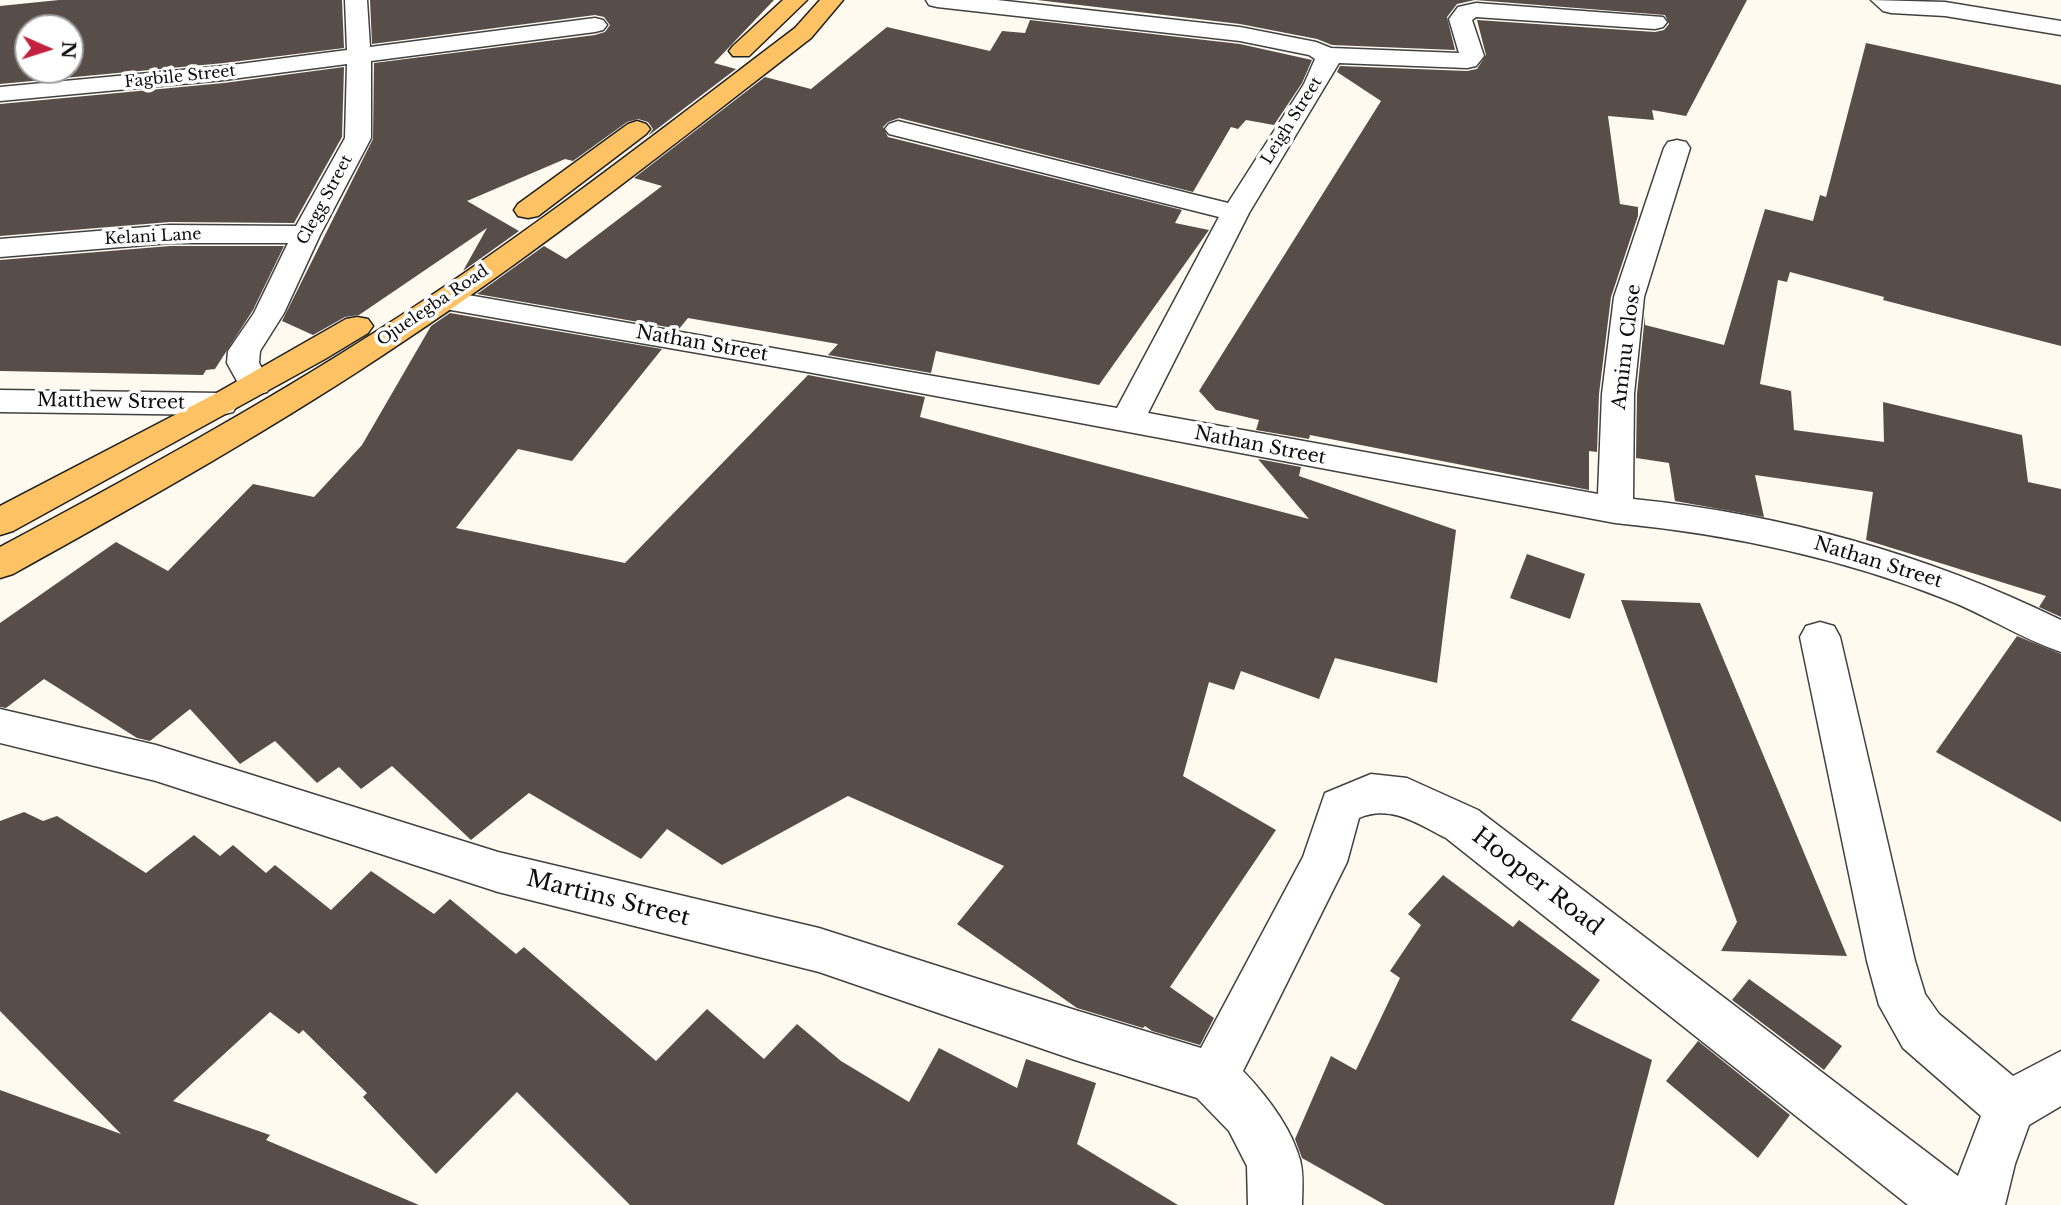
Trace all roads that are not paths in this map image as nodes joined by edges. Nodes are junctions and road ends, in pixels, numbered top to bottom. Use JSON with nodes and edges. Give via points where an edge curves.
{"nodes":[{"id":1,"x":356,"y":0,"type":"edge"},
{"id":2,"x":796,"y":0,"type":"edge"},
{"id":3,"x":832,"y":0,"type":"edge"},
{"id":4,"x":937,"y":0,"type":"edge"},
{"id":5,"x":1882,"y":0,"type":"edge"},
{"id":6,"x":1131,"y":10,"type":"edge"},
{"id":7,"x":1655,"y":22,"type":"dead end"},
{"id":8,"x":595,"y":25,"type":"dead end"},
{"id":9,"x":2061,"y":28,"type":"edge"},
{"id":10,"x":359,"y":55,"type":"junction"},
{"id":11,"x":1326,"y":55,"type":"junction"},
{"id":12,"x":0,"y":94,"type":"edge"},
{"id":13,"x":898,"y":129,"type":"dead end"},
{"id":14,"x":1676,"y":148,"type":"dead end"},
{"id":15,"x":1235,"y":213,"type":"junction"},
{"id":16,"x":306,"y":235,"type":"junction"},
{"id":17,"x":0,"y":248,"type":"edge"},
{"id":18,"x":445,"y":300,"type":"junction"},
{"id":19,"x":255,"y":385,"type":"junction"},
{"id":20,"x":0,"y":401,"type":"edge"},
{"id":21,"x":221,"y":404,"type":"junction"},
{"id":22,"x":1127,"y":421,"type":"junction"},
{"id":23,"x":1615,"y":510,"type":"junction"},
{"id":24,"x":0,"y":522,"type":"edge"},
{"id":25,"x":0,"y":564,"type":"edge"},
{"id":26,"x":1819,"y":637,"type":"dead end"},
{"id":27,"x":2061,"y":637,"type":"edge"},
{"id":28,"x":0,"y":726,"type":"edge"},
{"id":29,"x":1213,"y":1077,"type":"junction"},
{"id":30,"x":2061,"y":1077,"type":"edge"},
{"id":31,"x":2010,"y":1107,"type":"junction"},
{"id":32,"x":1275,"y":1205,"type":"edge"},
{"id":33,"x":1952,"y":1205,"type":"edge"},
{"id":34,"x":1978,"y":1205,"type":"edge"}],
"edges":[{"from":1,"to":10,"type":"street","name":"Clegg Street"},
{"from":2,"to":19,"type":"main road","name":"Ojuelegba Road","via":[[703,82],[502,231],[405,296]]},
{"from":3,"to":18,"type":"main road","name":"Ojuelegba Road","via":[[803,33],[587,199]]},
{"from":4,"to":6,"type":"street","name":"Leigh Street"},
{"from":5,"to":9,"type":"street","via":[[1891,6],[1945,9]]},
{"from":6,"to":11,"type":"street","name":"Leigh Street","via":[[1316,49]]},
{"from":7,"to":11,"type":"street","via":[[1476,10],[1460,19],[1472,56],[1466,61]]},
{"from":8,"to":10,"type":"street","name":"Fagbile Street"},
{"from":10,"to":12,"type":"street","name":"Fagbile Street"},
{"from":10,"to":16,"type":"street","name":"Clegg Street","via":[[358,138]]},
{"from":11,"to":15,"type":"street","name":"Leigh Street","via":[[1328,61],[1316,83]]},
{"from":13,"to":15,"type":"street"},
{"from":14,"to":23,"type":"street","name":"Aminu Close","via":[[1629,297],[1618,394]]},
{"from":15,"to":22,"type":"street","name":"Leigh Street"},
{"from":16,"to":17,"type":"street","name":"Kelani Lane","via":[[170,234]]},
{"from":16,"to":19,"type":"street","name":"Clegg Street","via":[[269,313],[244,351],[243,363]]},
{"from":18,"to":22,"type":"street","name":"Nathan Street"},
{"from":18,"to":25,"type":"main road","name":"Ojuelegba Road","via":[[167,472]]},
{"from":19,"to":21,"type":"main road","name":"Ojuelegba Road"},
{"from":20,"to":21,"type":"street","name":"Matthew Street"},
{"from":21,"to":24,"type":"main road","name":"Ojuelegba Road"},
{"from":22,"to":23,"type":"street","name":"Nathan Street"},
{"from":23,"to":27,"type":"street","name":"Nathan Street","via":[[1689,516],[1836,547],[1962,590]]},
{"from":26,"to":31,"type":"street","via":[[1904,1005],[1921,1031]]},
{"from":28,"to":29,"type":"street","name":"Martins Street","via":[[156,763],[498,872],[819,950]]},
{"from":29,"to":32,"type":"street","via":[[1247,1113],[1275,1162]]},
{"from":29,"to":33,"type":"street","name":"Hooper Road","via":[[1324,863],[1341,806],[1371,793],[1407,797],[1462,824]]},
{"from":30,"to":31,"type":"street"},
{"from":31,"to":34,"type":"street"}]}
